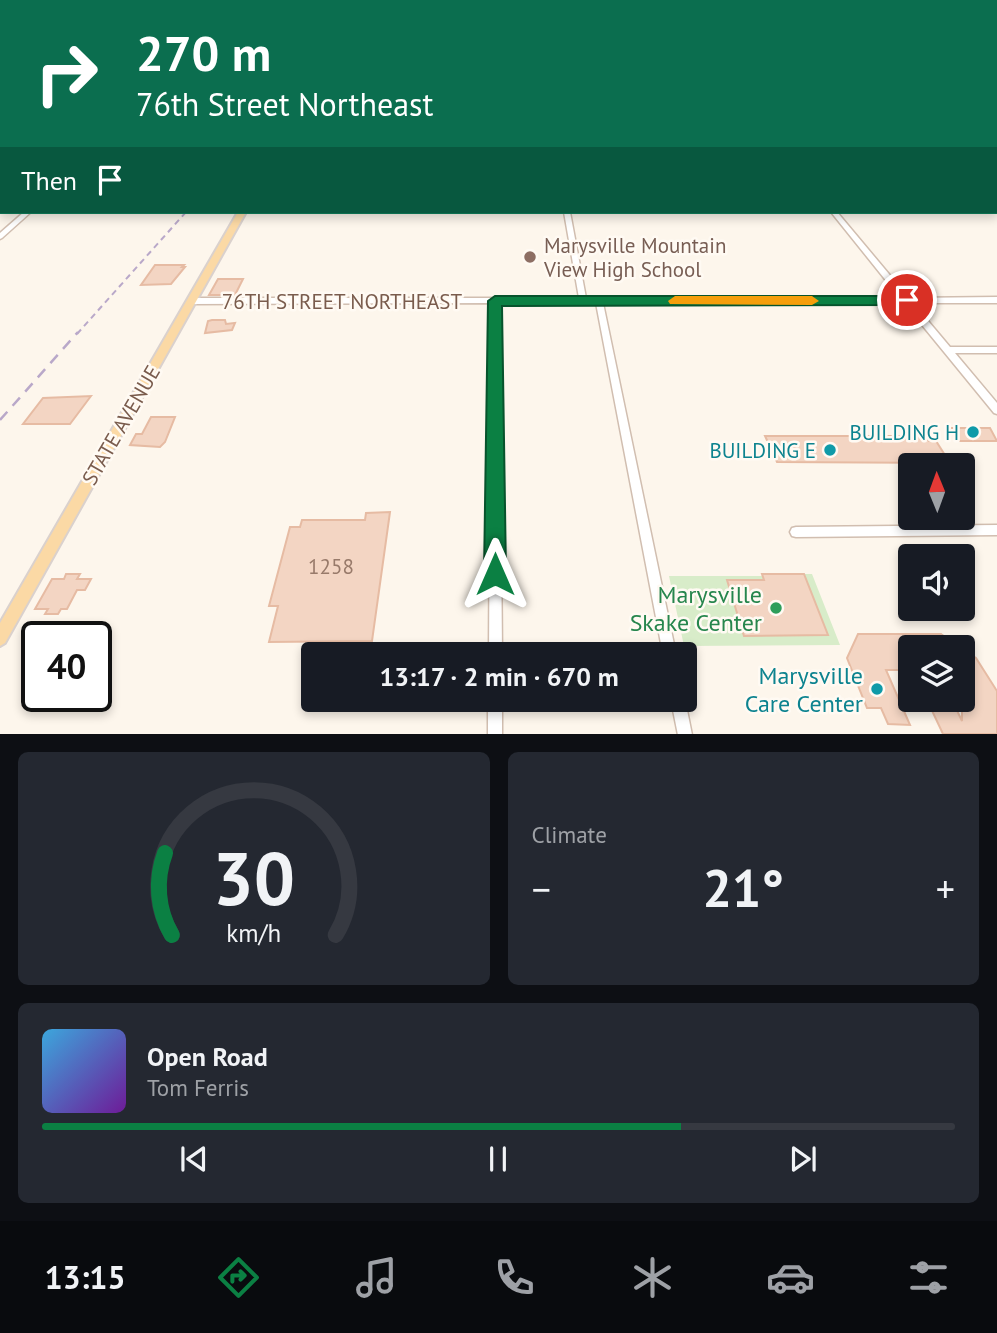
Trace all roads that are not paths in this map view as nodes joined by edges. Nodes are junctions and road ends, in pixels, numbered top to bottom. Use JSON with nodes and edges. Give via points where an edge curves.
{"nodes":[{"id":1,"x":26,"y":214,"type":"edge"},
{"id":2,"x":241,"y":214,"type":"edge"},
{"id":3,"x":567,"y":214,"type":"edge"},
{"id":4,"x":836,"y":214,"type":"edge"},
{"id":5,"x":18,"y":221,"type":"junction"},
{"id":6,"x":0,"y":224,"type":"edge"},
{"id":7,"x":0,"y":237,"type":"edge"},
{"id":8,"x":907,"y":300,"type":"junction"},
{"id":9,"x":997,"y":300,"type":"edge"},
{"id":10,"x":191,"y":301,"type":"junction"},
{"id":11,"x":495,"y":301,"type":"junction"},
{"id":12,"x":583,"y":301,"type":"junction"},
{"id":13,"x":599,"y":301,"type":"junction"},
{"id":14,"x":948,"y":350,"type":"junction"},
{"id":15,"x":997,"y":350,"type":"edge"},
{"id":16,"x":997,"y":410,"type":"edge"},
{"id":17,"x":997,"y":530,"type":"edge"},
{"id":18,"x":796,"y":532,"type":"dead end"},
{"id":19,"x":0,"y":638,"type":"edge"},
{"id":20,"x":495,"y":642,"type":"edge"},
{"id":21,"x":667,"y":642,"type":"edge"},
{"id":22,"x":495,"y":712,"type":"edge"},
{"id":23,"x":680,"y":712,"type":"edge"},
{"id":24,"x":495,"y":734,"type":"edge"},
{"id":25,"x":685,"y":734,"type":"edge"}],
"edges":[{"from":1,"to":5,"type":"street"},
{"from":2,"to":10,"type":"main road","name":"STATE AVENUE"},
{"from":3,"to":12,"type":"street"},
{"from":4,"to":8,"type":"street"},
{"from":5,"to":6,"type":"street"},
{"from":5,"to":7,"type":"street"},
{"from":8,"to":9,"type":"street","name":"76TH STREET NORTHEAST"},
{"from":8,"to":13,"type":"street","name":"76TH STREET NORTHEAST"},
{"from":8,"to":14,"type":"street"},
{"from":10,"to":11,"type":"street","name":"76TH STREET NORTHEAST"},
{"from":10,"to":19,"type":"main road","name":"STATE AVENUE"},
{"from":11,"to":12,"type":"street","name":"76TH STREET NORTHEAST"},
{"from":11,"to":20,"type":"street"},
{"from":12,"to":13,"type":"street","name":"76TH STREET NORTHEAST"},
{"from":13,"to":21,"type":"street"},
{"from":14,"to":15,"type":"street"},
{"from":14,"to":16,"type":"street"},
{"from":17,"to":18,"type":"street"},
{"from":22,"to":24,"type":"street"},
{"from":23,"to":25,"type":"street"}]}
